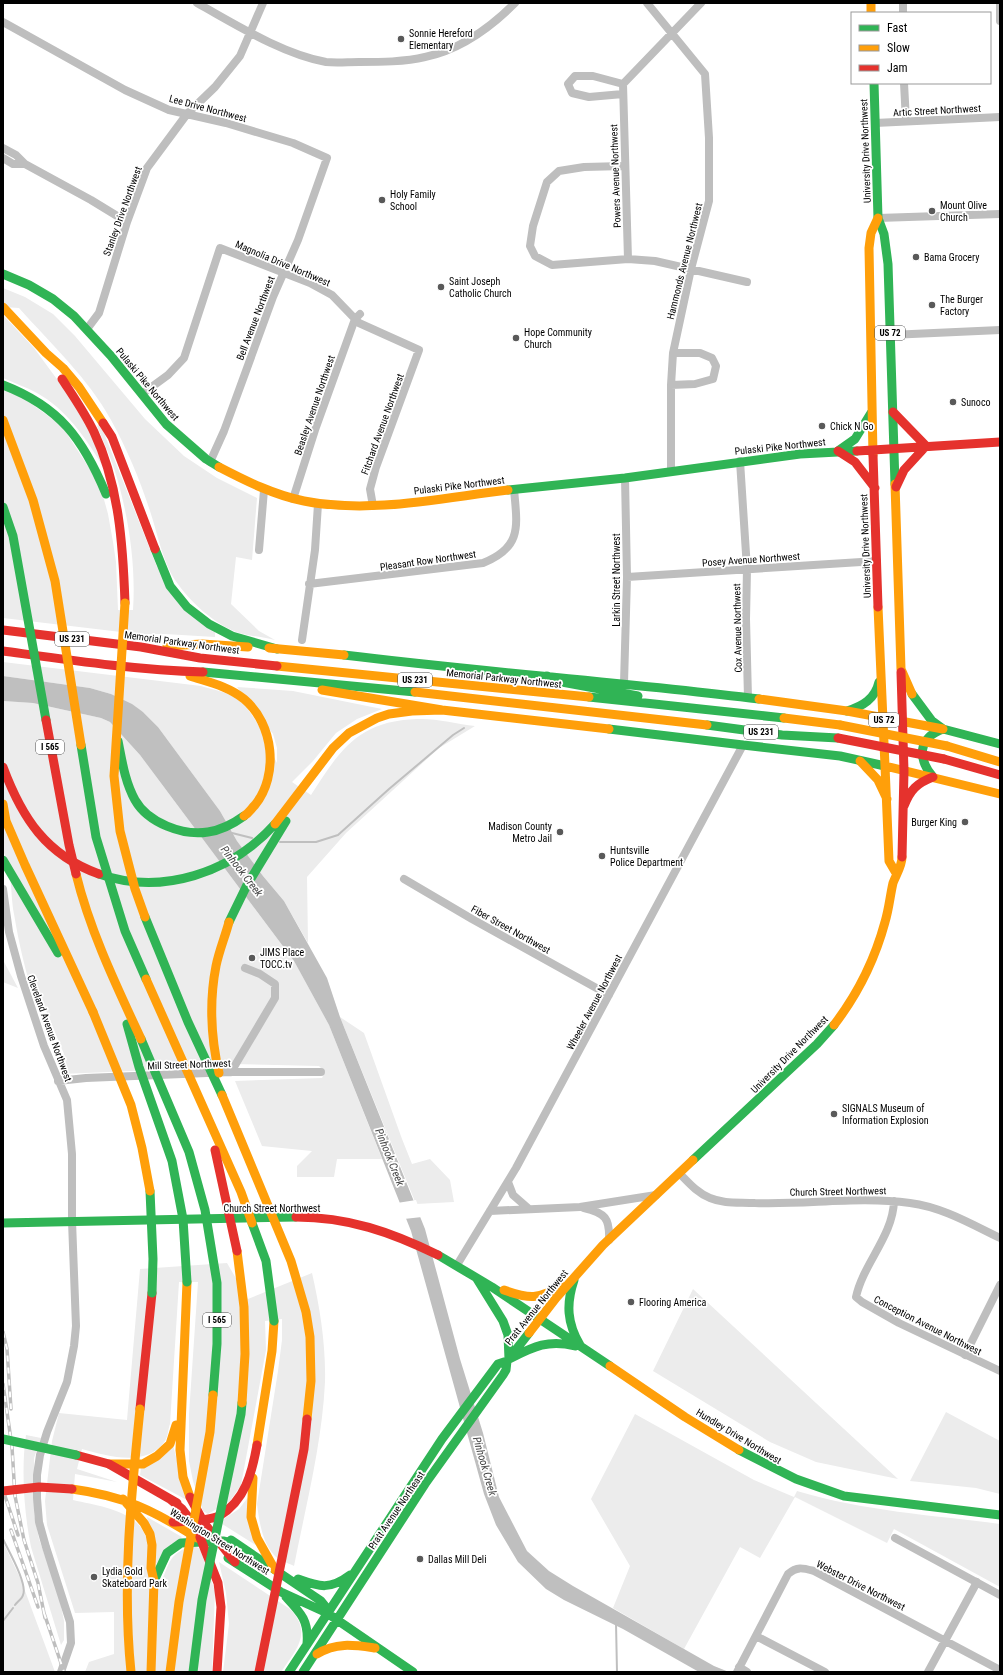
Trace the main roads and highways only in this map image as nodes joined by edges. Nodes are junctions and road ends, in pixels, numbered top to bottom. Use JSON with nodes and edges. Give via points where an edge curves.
{"nodes":[{"id":1,"x":874,"y":84,"type":"edge"},
{"id":2,"x":878,"y":218,"type":"junction"},
{"id":3,"x":3,"y":274,"type":"edge"},
{"id":4,"x":5,"y":309,"type":"edge"},
{"id":5,"x":46,"y":353,"type":"junction"},
{"id":6,"x":3,"y":385,"type":"edge"},
{"id":7,"x":872,"y":412,"type":"junction"},
{"id":8,"x":893,"y":412,"type":"junction"},
{"id":9,"x":3,"y":420,"type":"edge"},
{"id":10,"x":1000,"y":442,"type":"edge"},
{"id":11,"x":926,"y":446,"type":"junction"},
{"id":12,"x":894,"y":448,"type":"junction"},
{"id":13,"x":873,"y":449,"type":"junction"},
{"id":14,"x":838,"y":452,"type":"junction"},
{"id":15,"x":875,"y":488,"type":"junction"},
{"id":16,"x":895,"y":489,"type":"junction"},
{"id":17,"x":3,"y":506,"type":"edge"},
{"id":18,"x":123,"y":548,"type":"junction"},
{"id":19,"x":3,"y":630,"type":"edge"},
{"id":20,"x":141,"y":647,"type":"junction"},
{"id":21,"x":277,"y":649,"type":"junction"},
{"id":22,"x":3,"y":651,"type":"edge"},
{"id":23,"x":901,"y":669,"type":"junction"},
{"id":24,"x":174,"y":671,"type":"junction"},
{"id":25,"x":880,"y":675,"type":"junction"},
{"id":26,"x":547,"y":676,"type":"junction"},
{"id":27,"x":299,"y":682,"type":"junction"},
{"id":28,"x":689,"y":708,"type":"junction"},
{"id":29,"x":442,"y":710,"type":"junction"},
{"id":30,"x":847,"y":711,"type":"junction"},
{"id":31,"x":883,"y":718,"type":"junction"},
{"id":32,"x":683,"y":722,"type":"junction"},
{"id":33,"x":903,"y":722,"type":"junction"},
{"id":34,"x":584,"y":727,"type":"junction"},
{"id":35,"x":943,"y":729,"type":"junction"},
{"id":36,"x":116,"y":730,"type":"junction"},
{"id":37,"x":1000,"y":744,"type":"edge"},
{"id":38,"x":840,"y":756,"type":"junction"},
{"id":39,"x":859,"y":760,"type":"junction"},
{"id":40,"x":1000,"y":762,"type":"edge"},
{"id":41,"x":885,"y":766,"type":"junction"},
{"id":42,"x":3,"y":767,"type":"edge"},
{"id":43,"x":904,"y":770,"type":"junction"},
{"id":44,"x":1000,"y":775,"type":"edge"},
{"id":45,"x":933,"y":777,"type":"junction"},
{"id":46,"x":304,"y":788,"type":"junction"},
{"id":47,"x":1000,"y":794,"type":"edge"},
{"id":48,"x":887,"y":799,"type":"junction"},
{"id":49,"x":3,"y":804,"type":"edge"},
{"id":50,"x":904,"y":806,"type":"junction"},
{"id":51,"x":3,"y":860,"type":"edge"},
{"id":52,"x":896,"y":873,"type":"junction"},
{"id":53,"x":115,"y":983,"type":"junction"},
{"id":54,"x":93,"y":1012,"type":"junction"},
{"id":55,"x":196,"y":1095,"type":"junction"},
{"id":56,"x":226,"y":1105,"type":"junction"},
{"id":57,"x":656,"y":1195,"type":"joint"},
{"id":58,"x":3,"y":1223,"type":"edge"},
{"id":59,"x":576,"y":1275,"type":"junction"},
{"id":60,"x":476,"y":1277,"type":"junction"},
{"id":61,"x":539,"y":1319,"type":"junction"},
{"id":62,"x":583,"y":1349,"type":"junction"},
{"id":63,"x":508,"y":1360,"type":"junction"},
{"id":64,"x":182,"y":1406,"type":"junction"},
{"id":65,"x":3,"y":1439,"type":"edge"},
{"id":66,"x":442,"y":1439,"type":"joint"},
{"id":67,"x":109,"y":1464,"type":"junction"},
{"id":68,"x":253,"y":1469,"type":"junction"},
{"id":69,"x":3,"y":1491,"type":"edge"},
{"id":70,"x":122,"y":1499,"type":"junction"},
{"id":71,"x":170,"y":1499,"type":"junction"},
{"id":72,"x":1000,"y":1515,"type":"edge"},
{"id":73,"x":202,"y":1520,"type":"junction"},
{"id":74,"x":192,"y":1521,"type":"junction"},
{"id":75,"x":173,"y":1522,"type":"junction"},
{"id":76,"x":201,"y":1541,"type":"junction"},
{"id":77,"x":216,"y":1541,"type":"junction"},
{"id":78,"x":236,"y":1544,"type":"junction"},
{"id":79,"x":235,"y":1562,"type":"junction"},
{"id":80,"x":357,"y":1569,"type":"junction"},
{"id":81,"x":275,"y":1570,"type":"junction"},
{"id":82,"x":289,"y":1578,"type":"junction"},
{"id":83,"x":154,"y":1581,"type":"junction"},
{"id":84,"x":281,"y":1592,"type":"junction"},
{"id":85,"x":327,"y":1614,"type":"junction"},
{"id":86,"x":336,"y":1619,"type":"junction"},
{"id":87,"x":307,"y":1644,"type":"junction"},
{"id":88,"x":377,"y":1648,"type":"junction"},
{"id":89,"x":314,"y":1655,"type":"junction"},
{"id":90,"x":131,"y":1672,"type":"edge"},
{"id":91,"x":151,"y":1672,"type":"edge"},
{"id":92,"x":170,"y":1672,"type":"edge"},
{"id":93,"x":193,"y":1672,"type":"edge"},
{"id":94,"x":217,"y":1672,"type":"edge"},
{"id":95,"x":259,"y":1672,"type":"edge"},
{"id":96,"x":289,"y":1672,"type":"edge"},
{"id":97,"x":304,"y":1672,"type":"edge"},
{"id":98,"x":413,"y":1672,"type":"edge"}],
"edges":[{"from":1,"to":2,"type":"main road","name":"University Drive Northwest","number":"US 72"},
{"from":2,"to":7,"type":"main road","name":"University Drive Northwest","number":"US 72","via":[[870,233],[869,248]]},
{"from":2,"to":8,"type":"main road","name":"University Drive Northwest","number":"US 72","via":[[884,234],[888,264]]},
{"from":3,"to":14,"type":"main road","name":"Pulaski Pike Northwest","via":[[22,280],[75,316],[164,423],[210,462],[264,490],[318,504],[351,508],[374,506],[625,478],[800,454]]},
{"from":4,"to":5,"type":"main road"},
{"from":5,"to":18,"type":"main road","via":[[94,431],[109,472],[119,514]]},
{"from":5,"to":21,"type":"main road","via":[[79,387],[112,437],[170,586],[187,607],[209,624],[232,636]]},
{"from":6,"to":18,"type":"main road","via":[[22,392],[46,407],[64,422],[83,445],[99,475]]},
{"from":7,"to":13,"type":"main road","name":"University Drive Northwest","number":"US 72"},
{"from":7,"to":14,"type":"main road","via":[[856,439]]},
{"from":8,"to":11,"type":"main road"},
{"from":8,"to":12,"type":"main road","name":"University Drive Northwest","number":"US 72"},
{"from":9,"to":55,"type":"main road","number":"I 565","bridge":true,"via":[[33,500],[54,580],[96,838],[126,931]]},
{"from":10,"to":11,"type":"main road","name":"Pulaski Pike Northwest"},
{"from":11,"to":12,"type":"main road","name":"Pulaski Pike Northwest"},
{"from":11,"to":16,"type":"main road","via":[[904,470]]},
{"from":12,"to":13,"type":"main road","name":"Pulaski Pike Northwest"},
{"from":12,"to":16,"type":"main road","name":"University Drive Northwest","number":"US 72"},
{"from":13,"to":14,"type":"main road","name":"Pulaski Pike Northwest"},
{"from":13,"to":15,"type":"main road","name":"University Drive Northwest","number":"US 72"},
{"from":14,"to":15,"type":"main road","via":[[849,455],[859,464]]},
{"from":15,"to":25,"type":"main road","name":"University Drive Northwest","number":"US 72"},
{"from":16,"to":23,"type":"main road","name":"University Drive Northwest","number":"US 72"},
{"from":17,"to":53,"type":"main road","number":"I 565","bridge":true,"via":[[14,536],[69,845],[81,896]]},
{"from":18,"to":36,"type":"main road","bridge":true,"via":[[125,603]]},
{"from":19,"to":20,"type":"main road","name":"Memorial Parkway Northwest","number":"US 231"},
{"from":20,"to":21,"type":"main road","via":[[202,644]]},
{"from":20,"to":28,"type":"main road","name":"Memorial Parkway Northwest","number":"US 231","via":[[200,658]]},
{"from":21,"to":26,"type":"main road"},
{"from":22,"to":24,"type":"main road","number":"US 231"},
{"from":23,"to":33,"type":"main road","name":"University Drive Northwest","number":"US 72"},
{"from":23,"to":35,"type":"main road","number":"US 72","via":[[913,697],[932,721]]},
{"from":24,"to":27,"type":"main road","number":"US 231","via":[[213,672]]},
{"from":24,"to":36,"type":"main road","bridge":true,"via":[[223,687],[242,697],[263,725],[270,745],[272,762],[270,778],[256,806],[244,818],[219,830],[201,833],[183,832],[157,821],[133,797]]},
{"from":25,"to":30,"type":"main road","via":[[876,692],[868,703]]},
{"from":25,"to":31,"type":"main road","name":"University Drive Northwest","number":"US 72"},
{"from":26,"to":28,"type":"main road","via":[[562,682],[618,691]]},
{"from":26,"to":30,"type":"main road"},
{"from":27,"to":29,"type":"main road","via":[[328,692]]},
{"from":27,"to":32,"type":"main road","number":"US 231"},
{"from":28,"to":40,"type":"main road","name":"Memorial Parkway Northwest","number":"US 231","bridge":true,"via":[[840,725],[947,746]]},
{"from":29,"to":34,"type":"main road"},
{"from":29,"to":46,"type":"main road","via":[[408,711],[381,716],[346,734]]},
{"from":30,"to":31,"type":"main road"},
{"from":30,"to":38,"type":"main road","via":[[858,718],[859,738],[854,749]]},
{"from":31,"to":33,"type":"main road"},
{"from":31,"to":41,"type":"main road","name":"University Drive Northwest","number":"US 72"},
{"from":32,"to":34,"type":"main road"},
{"from":32,"to":44,"type":"main road","number":"US 231","bridge":true,"via":[[782,735],[838,738],[944,759]]},
{"from":33,"to":35,"type":"main road"},
{"from":33,"to":43,"type":"main road","name":"University Drive Northwest","number":"US 72"},
{"from":34,"to":38,"type":"main road"},
{"from":35,"to":37,"type":"main road","number":"US 72"},
{"from":35,"to":45,"type":"main road","via":[[928,737],[923,751],[922,758],[926,769]]},
{"from":36,"to":56,"type":"main road","bridge":true,"via":[[114,776],[120,831],[135,889],[150,932]]},
{"from":38,"to":39,"type":"main road"},
{"from":39,"to":41,"type":"main road"},
{"from":39,"to":48,"type":"main road","via":[[878,780]]},
{"from":41,"to":43,"type":"main road"},
{"from":41,"to":48,"type":"main road","name":"University Drive Northwest"},
{"from":42,"to":46,"type":"main road","bridge":true,"via":[[15,798],[28,820],[40,836],[55,849],[98,874],[141,883],[184,880],[208,873],[231,862],[269,831]]},
{"from":43,"to":45,"type":"main road"},
{"from":43,"to":50,"type":"main road","name":"University Drive Northwest"},
{"from":45,"to":47,"type":"main road"},
{"from":45,"to":50,"type":"main road","via":[[920,781],[913,788]]},
{"from":46,"to":56,"type":"main road","bridge":true,"via":[[246,885],[229,922],[216,966],[210,1016],[214,1055]]},
{"from":48,"to":52,"type":"main road","name":"University Drive Northwest","via":[[889,861]]},
{"from":49,"to":54,"type":"main road","via":[[6,821],[25,865]]},
{"from":50,"to":52,"type":"main road","name":"University Drive Northwest","via":[[902,862]]},
{"from":51,"to":54,"type":"main road"},
{"from":52,"to":57,"type":"main road","name":"University Drive Northwest","via":[[885,923],[869,967],[837,1021],[804,1057]]},
{"from":53,"to":64,"type":"main road","bridge":true,"via":[[139,1067],[172,1161],[183,1219],[187,1282]]},
{"from":53,"to":92,"type":"main road","number":"I 565","bridge":true,"via":[[149,1055],[189,1152],[205,1210],[217,1283],[217,1344],[210,1432],[179,1602]]},
{"from":54,"to":90,"type":"main road","bridge":true,"via":[[131,1105],[150,1187],[152,1293],[127,1529],[126,1602]]},
{"from":55,"to":68,"type":"main road","bridge":true,"via":[[241,1192],[266,1261],[272,1300],[272,1351]]},
{"from":55,"to":93,"type":"main road","number":"I 565","bridge":true,"via":[[217,1155],[235,1238],[244,1307],[245,1354],[241,1414],[202,1600]]},
{"from":56,"to":95,"type":"main road","bridge":true,"via":[[291,1261],[306,1312],[311,1355],[304,1449]]},
{"from":57,"to":59,"type":"main road","name":"Pratt Avenue Northwest","via":[[608,1240]]},
{"from":58,"to":60,"type":"main road","name":"Church Street Northwest","via":[[306,1217],[349,1222],[382,1232],[439,1256]]},
{"from":59,"to":60,"type":"main road","via":[[550,1293],[537,1298],[519,1296]]},
{"from":59,"to":61,"type":"main road","name":"Pratt Avenue Northwest"},
{"from":59,"to":62,"type":"main road","via":[[568,1301],[569,1322]]},
{"from":60,"to":61,"type":"main road","name":"Church Street Northwest"},
{"from":60,"to":63,"type":"main road","via":[[504,1321],[508,1335]]},
{"from":61,"to":62,"type":"main road","name":"Hundley Drive Northwest"},
{"from":61,"to":63,"type":"main road","name":"Pratt Avenue Northwest"},
{"from":62,"to":63,"type":"main road","via":[[558,1342],[547,1343],[533,1346]]},
{"from":62,"to":72,"type":"main road","name":"Hundley Drive Northwest","via":[[715,1436],[769,1468],[807,1485],[844,1496]]},
{"from":63,"to":66,"type":"main road","name":"Pratt Avenue Northwest","via":[[498,1364]]},
{"from":63,"to":86,"type":"main road","name":"Pratt Avenue Northeast","via":[[504,1375],[449,1450]]},
{"from":64,"to":67,"type":"main road","via":[[170,1444],[157,1456],[143,1464]]},
{"from":64,"to":73,"type":"main road","via":[[179,1446],[183,1477]]},
{"from":65,"to":67,"type":"main road","name":"Washington Street Northwest","bridge":true},
{"from":66,"to":80,"type":"main road","name":"Pratt Avenue Northeast"},
{"from":67,"to":71,"type":"main road","name":"Washington Street Northwest"},
{"from":68,"to":73,"type":"main road","via":[[242,1495],[232,1505],[218,1516]]},
{"from":68,"to":81,"type":"main road","via":[[251,1517],[257,1538]]},
{"from":69,"to":70,"type":"main road","name":"Washington Street Northwest","bridge":true,"via":[[40,1487],[72,1488]]},
{"from":70,"to":75,"type":"main road","name":"Washington Street Northwest"},
{"from":70,"to":83,"type":"main road","via":[[150,1534]]},
{"from":71,"to":73,"type":"main road","name":"Washington Street Northwest"},
{"from":71,"to":74,"type":"main road"},
{"from":73,"to":74,"type":"main road"},
{"from":73,"to":77,"type":"main road"},
{"from":73,"to":78,"type":"main road","name":"Washington Street Northwest"},
{"from":74,"to":75,"type":"main road"},
{"from":74,"to":76,"type":"main road"},
{"from":75,"to":76,"type":"main road","name":"Washington Street Northwest"},
{"from":76,"to":77,"type":"main road"},
{"from":76,"to":79,"type":"main road","name":"Washington Street Northwest"},
{"from":76,"to":83,"type":"main road","via":[[181,1543],[167,1553]]},
{"from":76,"to":94,"type":"main road","via":[[218,1583],[221,1607]]},
{"from":77,"to":78,"type":"main road","via":[[223,1540]]},
{"from":77,"to":79,"type":"main road"},
{"from":78,"to":81,"type":"main road","name":"Washington Street Northwest"},
{"from":79,"to":84,"type":"main road","name":"Washington Street Northwest"},
{"from":80,"to":82,"type":"main road","via":[[339,1583],[325,1587]]},
{"from":80,"to":85,"type":"main road","name":"Pratt Avenue Northeast"},
{"from":81,"to":82,"type":"main road","name":"Washington Street Northwest"},
{"from":82,"to":85,"type":"main road","name":"Washington Street Northwest","via":[[321,1601]]},
{"from":83,"to":91,"type":"main road"},
{"from":84,"to":85,"type":"main road","name":"Washington Street Northwest"},
{"from":84,"to":87,"type":"main road","via":[[304,1618],[309,1631]]},
{"from":85,"to":86,"type":"main road","name":"Washington Street Northwest"},
{"from":85,"to":87,"type":"main road","name":"Pratt Avenue Northeast"},
{"from":86,"to":88,"type":"main road","name":"Washington Street Northwest"},
{"from":86,"to":89,"type":"main road","name":"Pratt Avenue Northeast"},
{"from":87,"to":96,"type":"main road","name":"Pratt Avenue Northeast"},
{"from":88,"to":89,"type":"main road","via":[[336,1644]]},
{"from":88,"to":98,"type":"main road","name":"Washington Street Northwest"},
{"from":89,"to":97,"type":"main road","name":"Pratt Avenue Northeast"}]}
